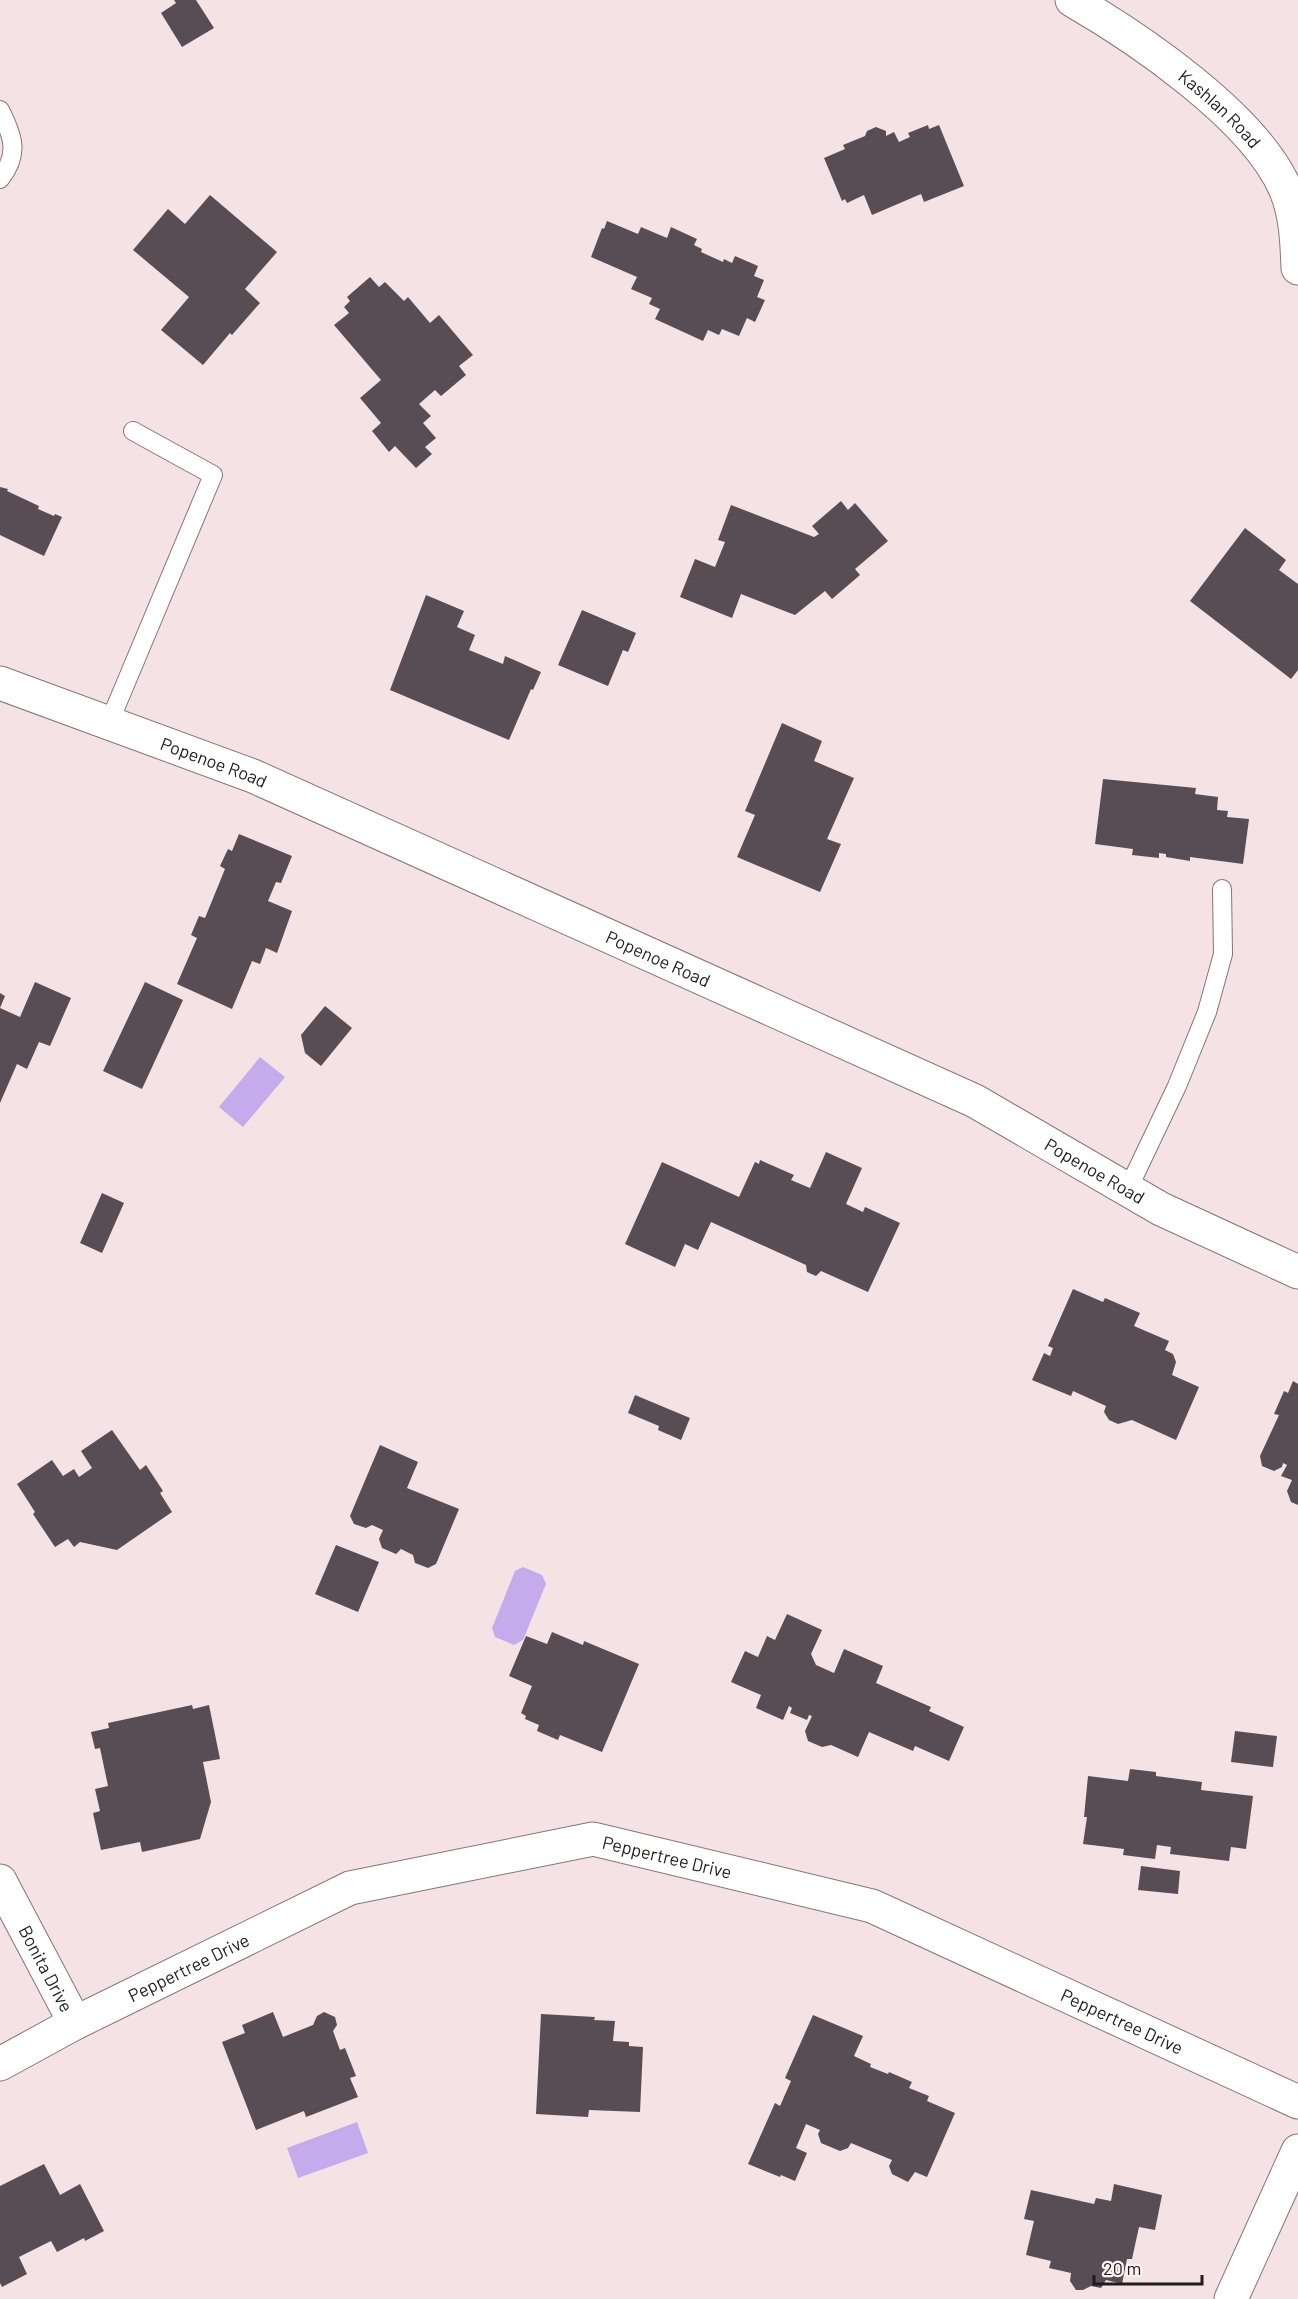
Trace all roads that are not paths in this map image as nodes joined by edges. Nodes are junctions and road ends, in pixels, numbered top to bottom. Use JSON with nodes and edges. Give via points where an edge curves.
{"nodes":[{"id":1,"x":1072,"y":0,"type":"edge"},
{"id":2,"x":0,"y":110,"type":"edge"},
{"id":3,"x":0,"y":178,"type":"edge"},
{"id":4,"x":1298,"y":268,"type":"edge"},
{"id":5,"x":134,"y":431,"type":"dead end"},
{"id":6,"x":0,"y":683,"type":"edge"},
{"id":7,"x":109,"y":723,"type":"junction"},
{"id":8,"x":1222,"y":889,"type":"dead end"},
{"id":9,"x":1128,"y":1189,"type":"junction"},
{"id":10,"x":1298,"y":1272,"type":"edge"},
{"id":11,"x":0,"y":1881,"type":"edge"},
{"id":12,"x":75,"y":2023,"type":"junction"},
{"id":13,"x":0,"y":2064,"type":"edge"},
{"id":14,"x":1298,"y":2102,"type":"edge"},
{"id":15,"x":1298,"y":2151,"type":"edge"},
{"id":16,"x":1231,"y":2299,"type":"edge"}],
"edges":[{"from":1,"to":4,"type":"street","name":"Kashlan Road","via":[[1157,56],[1252,139],[1285,188],[1293,212]]},
{"from":2,"to":3,"type":"lane","via":[[14,147],[9,167]]},
{"from":5,"to":7,"type":"lane","via":[[213,475]]},
{"from":6,"to":7,"type":"street","name":"Popenoe Road"},
{"from":7,"to":9,"type":"street","name":"Popenoe Road","via":[[253,776],[975,1101]]},
{"from":8,"to":9,"type":"lane","via":[[1223,954],[1207,1012]]},
{"from":9,"to":10,"type":"street","name":"Popenoe Road","via":[[1161,1209]]},
{"from":11,"to":12,"type":"street","name":"Bonita Drive"},
{"from":12,"to":13,"type":"street","name":"Peppertree Drive"},
{"from":12,"to":14,"type":"street","name":"Peppertree Drive","via":[[350,1888],[593,1839],[872,1906]]},
{"from":15,"to":16,"type":"street"}]}
